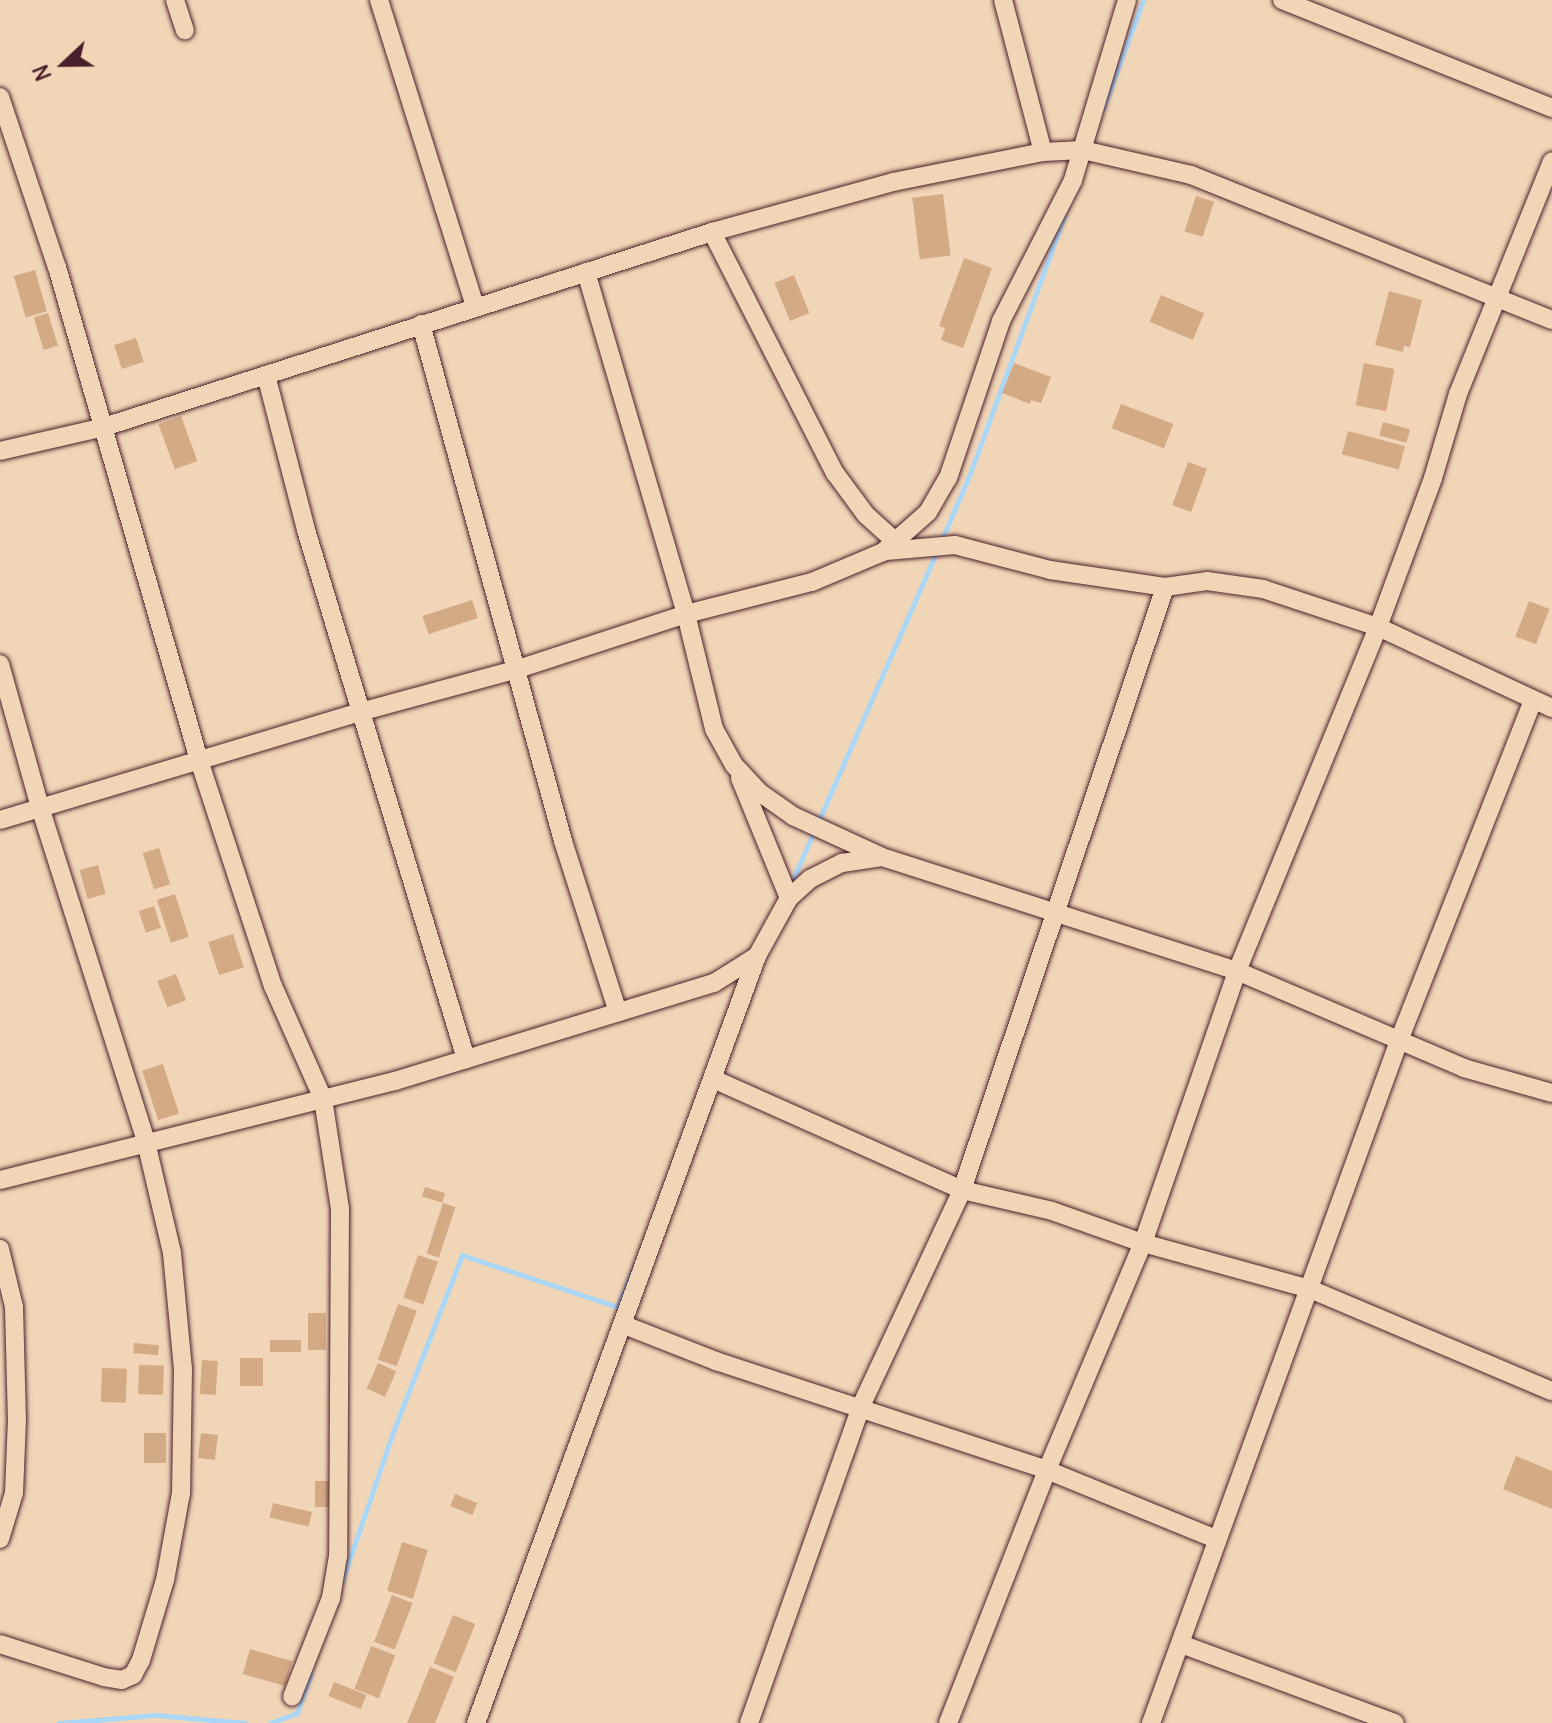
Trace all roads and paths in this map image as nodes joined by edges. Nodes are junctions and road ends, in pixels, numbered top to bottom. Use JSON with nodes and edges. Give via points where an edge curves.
{"nodes":[{"id":1,"x":175,"y":0,"type":"edge"},
{"id":2,"x":379,"y":0,"type":"edge"},
{"id":3,"x":1003,"y":0,"type":"edge"},
{"id":4,"x":1127,"y":0,"type":"edge"},
{"id":5,"x":1282,"y":0,"type":"edge"},
{"id":6,"x":185,"y":30,"type":"dead end"},
{"id":7,"x":0,"y":97,"type":"edge"},
{"id":8,"x":1552,"y":108,"type":"edge"},
{"id":9,"x":1083,"y":150,"type":"junction"},
{"id":10,"x":1043,"y":152,"type":"junction"},
{"id":11,"x":1552,"y":161,"type":"edge"},
{"id":12,"x":712,"y":232,"type":"junction"},
{"id":13,"x":586,"y":272,"type":"junction"},
{"id":14,"x":1499,"y":299,"type":"junction"},
{"id":15,"x":475,"y":306,"type":"junction"},
{"id":16,"x":1552,"y":320,"type":"edge"},
{"id":17,"x":421,"y":324,"type":"junction"},
{"id":18,"x":266,"y":375,"type":"junction"},
{"id":19,"x":104,"y":427,"type":"junction"},
{"id":20,"x":0,"y":451,"type":"edge"},
{"id":21,"x":890,"y":547,"type":"junction"},
{"id":22,"x":1165,"y":587,"type":"junction"},
{"id":23,"x":686,"y":614,"type":"junction"},
{"id":24,"x":1378,"y":627,"type":"junction"},
{"id":25,"x":0,"y":664,"type":"edge"},
{"id":26,"x":515,"y":670,"type":"junction"},
{"id":27,"x":1533,"y":700,"type":"junction"},
{"id":28,"x":1552,"y":708,"type":"edge"},
{"id":29,"x":360,"y":712,"type":"junction"},
{"id":30,"x":199,"y":760,"type":"junction"},
{"id":31,"x":734,"y":765,"type":"junction"},
{"id":32,"x":40,"y":807,"type":"junction"},
{"id":33,"x":0,"y":820,"type":"edge"},
{"id":34,"x":882,"y":857,"type":"junction"},
{"id":35,"x":789,"y":898,"type":"junction"},
{"id":36,"x":1056,"y":912,"type":"junction"},
{"id":37,"x":757,"y":956,"type":"junction"},
{"id":38,"x":1237,"y":971,"type":"junction"},
{"id":39,"x":618,"y":1012,"type":"junction"},
{"id":40,"x":1400,"y":1038,"type":"junction"},
{"id":41,"x":466,"y":1059,"type":"junction"},
{"id":42,"x":713,"y":1079,"type":"junction"},
{"id":43,"x":1552,"y":1093,"type":"edge"},
{"id":44,"x":323,"y":1099,"type":"junction"},
{"id":45,"x":146,"y":1142,"type":"junction"},
{"id":46,"x":0,"y":1180,"type":"edge"},
{"id":47,"x":962,"y":1190,"type":"junction"},
{"id":48,"x":1143,"y":1243,"type":"junction"},
{"id":49,"x":0,"y":1249,"type":"edge"},
{"id":50,"x":1310,"y":1289,"type":"junction"},
{"id":51,"x":624,"y":1325,"type":"junction"},
{"id":52,"x":1552,"y":1391,"type":"edge"},
{"id":53,"x":861,"y":1406,"type":"junction"},
{"id":54,"x":1047,"y":1470,"type":"junction"},
{"id":55,"x":0,"y":1539,"type":"edge"},
{"id":56,"x":1216,"y":1539,"type":"junction"},
{"id":57,"x":0,"y":1644,"type":"edge"},
{"id":58,"x":1181,"y":1644,"type":"junction"},
{"id":59,"x":292,"y":1697,"type":"dead end"},
{"id":60,"x":476,"y":1723,"type":"edge"},
{"id":61,"x":749,"y":1723,"type":"edge"},
{"id":62,"x":948,"y":1723,"type":"edge"},
{"id":63,"x":1151,"y":1723,"type":"edge"},
{"id":64,"x":1395,"y":1723,"type":"edge"}],
"edges":[{"from":1,"to":6,"type":"street"},
{"from":2,"to":15,"type":"street"},
{"from":3,"to":10,"type":"street"},
{"from":4,"to":9,"type":"street"},
{"from":5,"to":8,"type":"street"},
{"from":7,"to":19,"type":"street"},
{"from":9,"to":10,"type":"street"},
{"from":9,"to":14,"type":"street","via":[[1191,175]]},
{"from":9,"to":21,"type":"street","via":[[1001,321],[948,478],[928,512]]},
{"from":10,"to":12,"type":"street","via":[[893,182]]},
{"from":11,"to":14,"type":"street"},
{"from":12,"to":13,"type":"street"},
{"from":12,"to":21,"type":"street","via":[[835,473]]},
{"from":13,"to":15,"type":"street"},
{"from":13,"to":23,"type":"street"},
{"from":14,"to":16,"type":"street"},
{"from":14,"to":24,"type":"street","via":[[1458,394]]},
{"from":15,"to":17,"type":"street"},
{"from":17,"to":18,"type":"street"},
{"from":17,"to":26,"type":"street"},
{"from":18,"to":19,"type":"street"},
{"from":18,"to":29,"type":"street"},
{"from":19,"to":20,"type":"street"},
{"from":19,"to":30,"type":"street"},
{"from":21,"to":22,"type":"street","via":[[955,545],[1050,570]]},
{"from":21,"to":23,"type":"street","via":[[812,582]]},
{"from":22,"to":24,"type":"street","via":[[1207,581],[1263,589]]},
{"from":22,"to":36,"type":"street"},
{"from":23,"to":26,"type":"street"},
{"from":23,"to":31,"type":"street","via":[[714,729]]},
{"from":24,"to":27,"type":"street"},
{"from":24,"to":38,"type":"street"},
{"from":25,"to":32,"type":"street"},
{"from":26,"to":29,"type":"street"},
{"from":26,"to":39,"type":"street"},
{"from":27,"to":28,"type":"street"},
{"from":27,"to":40,"type":"street"},
{"from":29,"to":30,"type":"street"},
{"from":29,"to":41,"type":"street"},
{"from":30,"to":32,"type":"street"},
{"from":30,"to":44,"type":"street","via":[[273,986]]},
{"from":31,"to":34,"type":"street","via":[[759,792],[793,816]]},
{"from":31,"to":35,"type":"street"},
{"from":32,"to":33,"type":"street"},
{"from":32,"to":45,"type":"street"},
{"from":34,"to":35,"type":"street","via":[[842,863],[810,879]]},
{"from":34,"to":36,"type":"street"},
{"from":35,"to":37,"type":"street"},
{"from":36,"to":38,"type":"street"},
{"from":36,"to":47,"type":"street"},
{"from":37,"to":39,"type":"street","via":[[714,983]]},
{"from":37,"to":42,"type":"street"},
{"from":38,"to":40,"type":"street"},
{"from":38,"to":48,"type":"street"},
{"from":39,"to":41,"type":"street"},
{"from":40,"to":43,"type":"street","via":[[1464,1068]]},
{"from":40,"to":50,"type":"street"},
{"from":41,"to":44,"type":"street"},
{"from":42,"to":47,"type":"street"},
{"from":42,"to":51,"type":"street"},
{"from":44,"to":45,"type":"street"},
{"from":44,"to":59,"type":"street","via":[[340,1209],[340,1529],[331,1598]]},
{"from":45,"to":46,"type":"street"},
{"from":45,"to":57,"type":"street","via":[[172,1253],[183,1369],[181,1493],[165,1580],[141,1660],[133,1675],[122,1680]]},
{"from":47,"to":48,"type":"street","via":[[1052,1211]]},
{"from":47,"to":53,"type":"street"},
{"from":48,"to":50,"type":"street"},
{"from":48,"to":54,"type":"street"},
{"from":49,"to":55,"type":"street","via":[[14,1307],[17,1419],[14,1493]]},
{"from":50,"to":52,"type":"street"},
{"from":50,"to":56,"type":"street"},
{"from":51,"to":53,"type":"street","via":[[716,1361]]},
{"from":51,"to":60,"type":"street"},
{"from":53,"to":54,"type":"street"},
{"from":53,"to":61,"type":"street"},
{"from":54,"to":56,"type":"street"},
{"from":54,"to":62,"type":"street"},
{"from":56,"to":58,"type":"street"},
{"from":58,"to":63,"type":"street"},
{"from":58,"to":64,"type":"street"}]}
